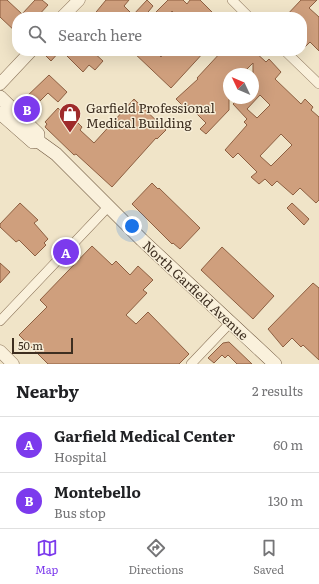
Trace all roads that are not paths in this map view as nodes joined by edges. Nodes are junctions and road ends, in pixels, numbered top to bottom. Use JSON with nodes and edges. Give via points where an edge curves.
{"nodes":[{"id":1,"x":232,"y":0,"type":"edge"},
{"id":2,"x":75,"y":1,"type":"edge"},
{"id":3,"x":66,"y":12,"type":"edge"},
{"id":4,"x":245,"y":12,"type":"edge"},
{"id":5,"x":26,"y":56,"type":"edge"},
{"id":6,"x":290,"y":56,"type":"edge"},
{"id":7,"x":0,"y":84,"type":"edge"},
{"id":8,"x":319,"y":84,"type":"edge"},
{"id":9,"x":0,"y":97,"type":"edge"},
{"id":10,"x":0,"y":113,"type":"edge"},
{"id":11,"x":38,"y":141,"type":"junction"},
{"id":12,"x":108,"y":207,"type":"junction"},
{"id":13,"x":0,"y":321,"type":"edge"},
{"id":14,"x":230,"y":322,"type":"junction"},
{"id":15,"x":0,"y":351,"type":"edge"},
{"id":16,"x":13,"y":364,"type":"edge"},
{"id":17,"x":191,"y":364,"type":"edge"},
{"id":18,"x":275,"y":364,"type":"edge"}],
"edges":[{"from":1,"to":4,"type":"street"},
{"from":2,"to":3,"type":"street"},
{"from":5,"to":7,"type":"street"},
{"from":6,"to":8,"type":"street"},
{"from":9,"to":11,"type":"main road","name":"North Garfield Avenue","via":[[38,134]]},
{"from":10,"to":11,"type":"main road","via":[[33,142]]},
{"from":11,"to":12,"type":"main road","name":"North Garfield Avenue","via":[[56,154]]},
{"from":12,"to":13,"type":"street"},
{"from":12,"to":14,"type":"main road","name":"North Garfield Avenue"},
{"from":14,"to":17,"type":"street"},
{"from":14,"to":18,"type":"main road","name":"North Garfield Avenue"},
{"from":15,"to":16,"type":"street"}]}
